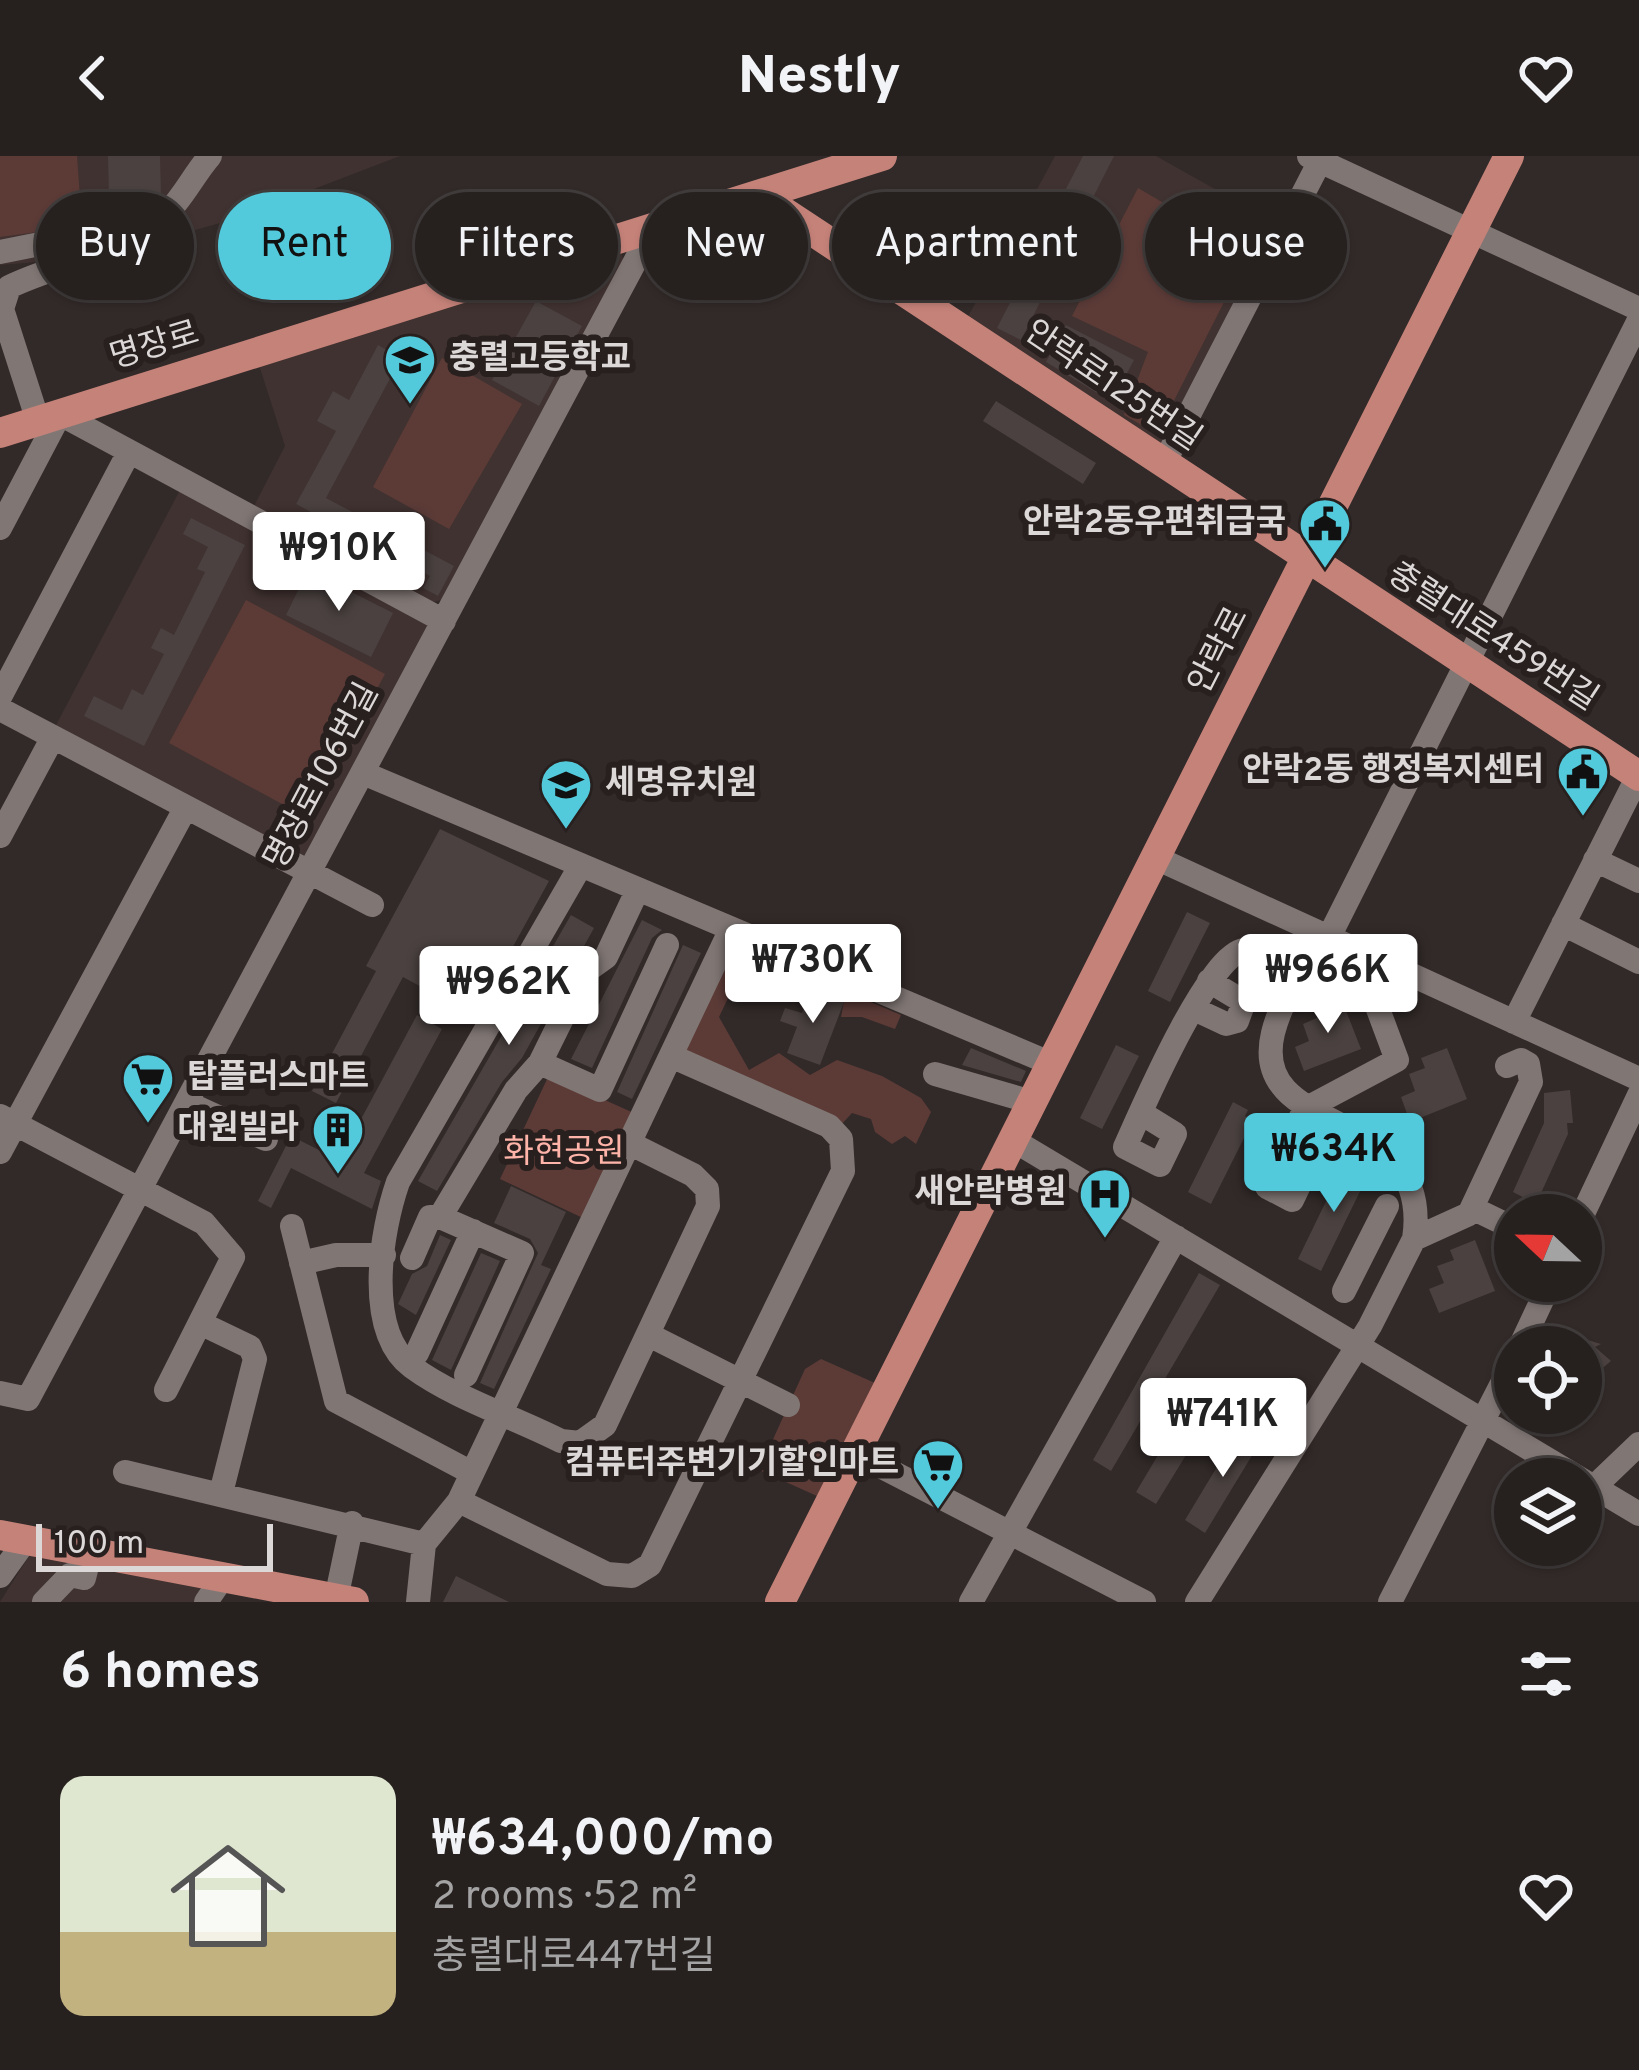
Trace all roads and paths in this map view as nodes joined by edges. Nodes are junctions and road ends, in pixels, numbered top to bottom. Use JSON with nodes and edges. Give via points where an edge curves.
{"nodes":[{"id":1,"x":210,"y":156,"type":"edge"},
{"id":2,"x":882,"y":156,"type":"edge"},
{"id":3,"x":1509,"y":156,"type":"edge"},
{"id":4,"x":1314,"y":159,"type":"edge"},
{"id":5,"x":183,"y":192,"type":"edge"},
{"id":6,"x":768,"y":192,"type":"edge"},
{"id":7,"x":808,"y":228,"type":"edge"},
{"id":8,"x":642,"y":231,"type":"edge"},
{"id":9,"x":1472,"y":232,"type":"junction"},
{"id":10,"x":36,"y":245,"type":"edge"},
{"id":11,"x":642,"y":249,"type":"edge"},
{"id":12,"x":0,"y":252,"type":"edge"},
{"id":13,"x":36,"y":274,"type":"edge"},
{"id":14,"x":1639,"y":309,"type":"edge"},
{"id":15,"x":1639,"y":320,"type":"edge"},
{"id":16,"x":49,"y":418,"type":"junction"},
{"id":17,"x":0,"y":433,"type":"edge"},
{"id":18,"x":129,"y":452,"type":"junction"},
{"id":19,"x":1163,"y":465,"type":"junction"},
{"id":20,"x":0,"y":527,"type":"edge"},
{"id":21,"x":1306,"y":560,"type":"junction"},
{"id":22,"x":444,"y":621,"type":"junction"},
{"id":23,"x":1463,"y":662,"type":"junction"},
{"id":24,"x":0,"y":697,"type":"edge"},
{"id":25,"x":0,"y":709,"type":"edge"},
{"id":26,"x":52,"y":737,"type":"junction"},
{"id":27,"x":363,"y":773,"type":"junction"},
{"id":28,"x":1639,"y":775,"type":"edge"},
{"id":29,"x":187,"y":808,"type":"junction"},
{"id":30,"x":0,"y":836,"type":"edge"},
{"id":31,"x":1156,"y":857,"type":"junction"},
{"id":32,"x":1595,"y":860,"type":"junction"},
{"id":33,"x":581,"y":866,"type":"junction"},
{"id":34,"x":310,"y":873,"type":"junction"},
{"id":35,"x":1639,"y":881,"type":"edge"},
{"id":36,"x":638,"y":889,"type":"junction"},
{"id":37,"x":372,"y":905,"type":"dead end"},
{"id":38,"x":1563,"y":924,"type":"junction"},
{"id":39,"x":731,"y":929,"type":"junction"},
{"id":40,"x":1324,"y":935,"type":"junction"},
{"id":41,"x":668,"y":944,"type":"dead end"},
{"id":42,"x":1639,"y":962,"type":"edge"},
{"id":43,"x":1300,"y":975,"type":"junction"},
{"id":44,"x":1209,"y":981,"type":"junction"},
{"id":45,"x":1372,"y":993,"type":"dead end"},
{"id":46,"x":1194,"y":1009,"type":"junction"},
{"id":47,"x":1514,"y":1022,"type":"junction"},
{"id":48,"x":671,"y":1057,"type":"junction"},
{"id":49,"x":540,"y":1063,"type":"junction"},
{"id":50,"x":1052,"y":1064,"type":"junction"},
{"id":51,"x":1507,"y":1066,"type":"dead end"},
{"id":52,"x":935,"y":1074,"type":"dead end"},
{"id":53,"x":1639,"y":1079,"type":"edge"},
{"id":54,"x":1639,"y":1095,"type":"edge"},
{"id":55,"x":1032,"y":1102,"type":"junction"},
{"id":56,"x":187,"y":1103,"type":"junction"},
{"id":57,"x":1305,"y":1109,"type":"junction"},
{"id":58,"x":1141,"y":1113,"type":"dead end"},
{"id":59,"x":8,"y":1120,"type":"edge"},
{"id":60,"x":266,"y":1139,"type":"dead end"},
{"id":61,"x":1013,"y":1140,"type":"junction"},
{"id":62,"x":1289,"y":1140,"type":"dead end"},
{"id":63,"x":629,"y":1143,"type":"junction"},
{"id":64,"x":0,"y":1152,"type":"edge"},
{"id":65,"x":140,"y":1190,"type":"junction"},
{"id":66,"x":1592,"y":1194,"type":"edge"},
{"id":67,"x":1388,"y":1206,"type":"dead end"},
{"id":68,"x":1472,"y":1208,"type":"junction"},
{"id":69,"x":440,"y":1217,"type":"junction"},
{"id":70,"x":1494,"y":1219,"type":"edge"},
{"id":71,"x":292,"y":1226,"type":"dead end"},
{"id":72,"x":473,"y":1231,"type":"junction"},
{"id":73,"x":1176,"y":1237,"type":"junction"},
{"id":74,"x":1414,"y":1239,"type":"junction"},
{"id":75,"x":1367,"y":1247,"type":"junction"},
{"id":76,"x":384,"y":1255,"type":"junction"},
{"id":77,"x":412,"y":1258,"type":"dead end"},
{"id":78,"x":302,"y":1263,"type":"junction"},
{"id":79,"x":1401,"y":1264,"type":"junction"},
{"id":80,"x":1344,"y":1291,"type":"dead end"},
{"id":81,"x":200,"y":1323,"type":"junction"},
{"id":82,"x":651,"y":1336,"type":"junction"},
{"id":83,"x":1355,"y":1344,"type":"junction"},
{"id":84,"x":417,"y":1353,"type":"dead end"},
{"id":85,"x":466,"y":1375,"type":"dead end"},
{"id":86,"x":737,"y":1380,"type":"junction"},
{"id":87,"x":166,"y":1390,"type":"dead end"},
{"id":88,"x":0,"y":1393,"type":"edge"},
{"id":89,"x":1494,"y":1402,"type":"edge"},
{"id":90,"x":788,"y":1405,"type":"dead end"},
{"id":91,"x":502,"y":1411,"type":"junction"},
{"id":92,"x":1485,"y":1421,"type":"junction"},
{"id":93,"x":1639,"y":1444,"type":"edge"},
{"id":94,"x":855,"y":1454,"type":"junction"},
{"id":95,"x":1546,"y":1458,"type":"edge"},
{"id":96,"x":125,"y":1472,"type":"dead end"},
{"id":97,"x":472,"y":1473,"type":"junction"},
{"id":98,"x":1602,"y":1479,"type":"edge"},
{"id":99,"x":1602,"y":1492,"type":"edge"},
{"id":100,"x":221,"y":1493,"type":"junction"},
{"id":101,"x":459,"y":1501,"type":"junction"},
{"id":102,"x":1639,"y":1514,"type":"edge"},
{"id":103,"x":352,"y":1523,"type":"junction"},
{"id":104,"x":1010,"y":1533,"type":"junction"},
{"id":105,"x":13,"y":1538,"type":"edge"},
{"id":106,"x":424,"y":1544,"type":"junction"},
{"id":107,"x":90,"y":1554,"type":"junction"},
{"id":108,"x":0,"y":1576,"type":"edge"},
{"id":109,"x":214,"y":1589,"type":"edge"},
{"id":110,"x":345,"y":1600,"type":"edge"},
{"id":111,"x":44,"y":1602,"type":"edge"},
{"id":112,"x":418,"y":1602,"type":"edge"},
{"id":113,"x":780,"y":1602,"type":"edge"},
{"id":114,"x":971,"y":1602,"type":"edge"},
{"id":115,"x":1144,"y":1602,"type":"edge"},
{"id":116,"x":1197,"y":1602,"type":"edge"},
{"id":117,"x":1390,"y":1602,"type":"edge"}],
"edges":[{"from":1,"to":5,"type":"street"},
{"from":2,"to":6,"type":"main road","name":"명장로"},
{"from":3,"to":9,"type":"main road","name":"안락로"},
{"from":4,"to":9,"type":"street"},
{"from":4,"to":19,"type":"street"},
{"from":7,"to":19,"type":"main road","name":"안락로125번길"},
{"from":8,"to":16,"type":"main road","name":"명장로"},
{"from":9,"to":14,"type":"street"},
{"from":9,"to":21,"type":"main road","name":"안락로"},
{"from":10,"to":12,"type":"street"},
{"from":11,"to":22,"type":"street","name":"명장로106번길"},
{"from":13,"to":16,"type":"street","via":[[9,287],[2,309]]},
{"from":15,"to":23,"type":"street"},
{"from":16,"to":17,"type":"main road","name":"명장로"},
{"from":16,"to":18,"type":"street"},
{"from":16,"to":20,"type":"street"},
{"from":18,"to":22,"type":"street"},
{"from":18,"to":24,"type":"street"},
{"from":19,"to":21,"type":"main road","name":"안락로125번길"},
{"from":21,"to":23,"type":"main road","name":"충렬대로459번길"},
{"from":21,"to":31,"type":"main road","name":"안락로"},
{"from":22,"to":27,"type":"street","name":"명장로106번길"},
{"from":23,"to":28,"type":"main road","name":"충렬대로459번길"},
{"from":23,"to":40,"type":"street"},
{"from":25,"to":26,"type":"street"},
{"from":26,"to":29,"type":"street"},
{"from":26,"to":30,"type":"street"},
{"from":27,"to":33,"type":"street"},
{"from":27,"to":34,"type":"street","name":"명장로106번길"},
{"from":28,"to":32,"type":"street"},
{"from":29,"to":34,"type":"street"},
{"from":29,"to":59,"type":"street"},
{"from":31,"to":40,"type":"street"},
{"from":31,"to":50,"type":"main road","name":"안락로"},
{"from":32,"to":35,"type":"street"},
{"from":32,"to":38,"type":"street"},
{"from":33,"to":36,"type":"street"},
{"from":33,"to":76,"type":"street","via":[[398,1182]]},
{"from":34,"to":37,"type":"street"},
{"from":34,"to":56,"type":"street","name":"명장로106번길"},
{"from":36,"to":39,"type":"street"},
{"from":36,"to":49,"type":"street"},
{"from":38,"to":42,"type":"street"},
{"from":38,"to":47,"type":"street"},
{"from":39,"to":48,"type":"street"},
{"from":39,"to":50,"type":"street"},
{"from":40,"to":43,"type":"street"},
{"from":40,"to":47,"type":"street"},
{"from":41,"to":49,"type":"street","via":[[600,1090]]},
{"from":43,"to":44,"type":"street","via":[[1244,950],[1225,957]]},
{"from":43,"to":57,"type":"street","via":[[1272,1033],[1272,1058]]},
{"from":44,"to":46,"type":"street"},
{"from":44,"to":46,"type":"street","via":[[1244,1002],[1237,1021]]},
{"from":45,"to":57,"type":"street","via":[[1397,1060]]},
{"from":46,"to":58,"type":"street"},
{"from":47,"to":53,"type":"street"},
{"from":48,"to":63,"type":"street"},
{"from":48,"to":86,"type":"street","via":[[829,1126],[845,1154]]},
{"from":49,"to":69,"type":"street"},
{"from":50,"to":55,"type":"main road","name":"안락로"},
{"from":51,"to":68,"type":"street","via":[[1528,1064],[1531,1082]]},
{"from":52,"to":55,"type":"street"},
{"from":54,"to":66,"type":"street"},
{"from":55,"to":61,"type":"main road","name":"안락로"},
{"from":56,"to":60,"type":"street"},
{"from":56,"to":65,"type":"street","name":"명장로106번길"},
{"from":57,"to":62,"type":"street"},
{"from":57,"to":74,"type":"street","via":[[1402,1165],[1414,1196]]},
{"from":59,"to":64,"type":"street"},
{"from":59,"to":65,"type":"street"},
{"from":61,"to":73,"type":"street"},
{"from":61,"to":94,"type":"main road","name":"안락로"},
{"from":63,"to":82,"type":"street","via":[[707,1189],[705,1219]]},
{"from":63,"to":91,"type":"street"},
{"from":65,"to":81,"type":"street","via":[[204,1223],[233,1257]]},
{"from":65,"to":88,"type":"street","name":"명장로106번길","via":[[28,1399]]},
{"from":67,"to":75,"type":"street"},
{"from":68,"to":70,"type":"street"},
{"from":68,"to":74,"type":"street"},
{"from":69,"to":72,"type":"street"},
{"from":69,"to":77,"type":"street","via":[[430,1217]]},
{"from":71,"to":78,"type":"street"},
{"from":72,"to":84,"type":"street"},
{"from":72,"to":85,"type":"street","via":[[522,1253]]},
{"from":73,"to":83,"type":"street"},
{"from":73,"to":104,"type":"street"},
{"from":74,"to":79,"type":"street"},
{"from":75,"to":79,"type":"street"},
{"from":75,"to":80,"type":"street"},
{"from":76,"to":78,"type":"street"},
{"from":76,"to":91,"type":"street","via":[[392,1343],[411,1366]]},
{"from":78,"to":97,"type":"street","via":[[336,1401]]},
{"from":79,"to":83,"type":"street"},
{"from":81,"to":87,"type":"street"},
{"from":81,"to":100,"type":"street","via":[[250,1347],[255,1359]]},
{"from":82,"to":86,"type":"street"},
{"from":82,"to":91,"type":"street","via":[[605,1426],[591,1437],[561,1441]]},
{"from":83,"to":92,"type":"street"},
{"from":83,"to":116,"type":"street"},
{"from":86,"to":90,"type":"street"},
{"from":86,"to":101,"type":"street","via":[[657,1556],[632,1576],[607,1574]]},
{"from":89,"to":92,"type":"street"},
{"from":91,"to":97,"type":"street"},
{"from":92,"to":95,"type":"street"},
{"from":92,"to":117,"type":"street"},
{"from":93,"to":98,"type":"street"},
{"from":94,"to":104,"type":"street"},
{"from":94,"to":113,"type":"main road","name":"안락로"},
{"from":96,"to":100,"type":"street"},
{"from":97,"to":101,"type":"street"},
{"from":99,"to":102,"type":"street"},
{"from":100,"to":103,"type":"street"},
{"from":101,"to":106,"type":"street"},
{"from":103,"to":106,"type":"street"},
{"from":103,"to":110,"type":"street"},
{"from":104,"to":114,"type":"street"},
{"from":104,"to":115,"type":"street"},
{"from":105,"to":107,"type":"main road"},
{"from":105,"to":108,"type":"street"},
{"from":106,"to":112,"type":"street"},
{"from":107,"to":109,"type":"main road"},
{"from":107,"to":111,"type":"street","via":[[84,1578],[70,1575]]},
{"from":109,"to":110,"type":"main road"}]}
